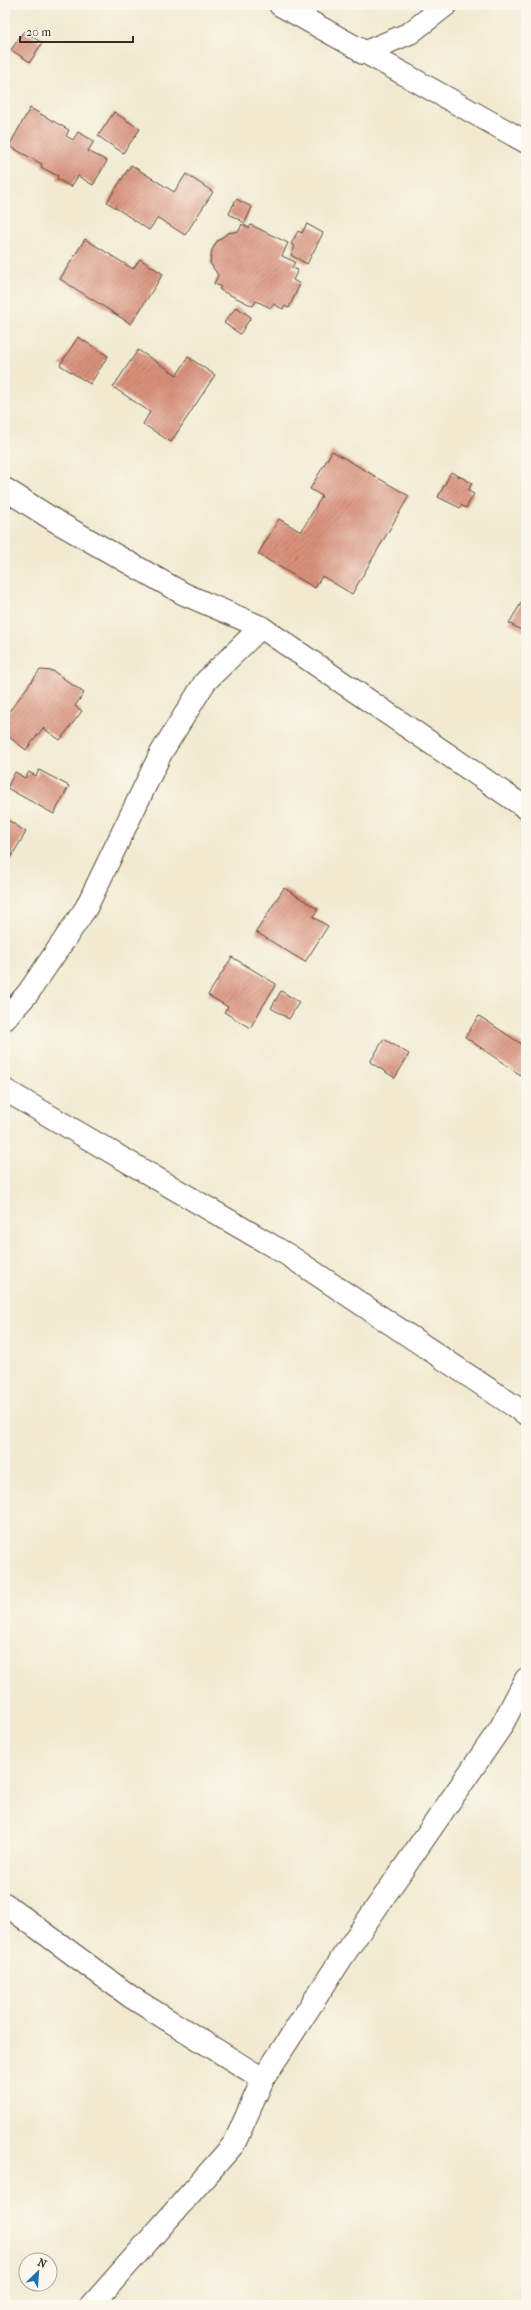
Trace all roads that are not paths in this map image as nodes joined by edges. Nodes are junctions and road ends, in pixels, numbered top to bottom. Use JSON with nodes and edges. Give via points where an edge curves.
{"nodes":[{"id":1,"x":280,"y":5,"type":"edge"},
{"id":2,"x":446,"y":5,"type":"edge"},
{"id":3,"x":363,"y":52,"type":"junction"},
{"id":4,"x":526,"y":142,"type":"edge"},
{"id":5,"x":5,"y":489,"type":"edge"},
{"id":6,"x":261,"y":627,"type":"junction"},
{"id":7,"x":526,"y":808,"type":"edge"},
{"id":8,"x":5,"y":1019,"type":"edge"},
{"id":9,"x":5,"y":1090,"type":"edge"},
{"id":10,"x":526,"y":1414,"type":"edge"},
{"id":11,"x":526,"y":1679,"type":"edge"},
{"id":12,"x":5,"y":1904,"type":"edge"},
{"id":13,"x":263,"y":2079,"type":"junction"},
{"id":14,"x":92,"y":2305,"type":"edge"}],
"edges":[{"from":1,"to":3,"type":"street"},
{"from":2,"to":3,"type":"street","via":[[410,33]]},
{"from":3,"to":4,"type":"street"},
{"from":5,"to":6,"type":"street","via":[[57,522],[184,594]]},
{"from":6,"to":7,"type":"street"},
{"from":6,"to":8,"type":"street","via":[[206,682],[161,753],[86,908],[28,993]]},
{"from":9,"to":10,"type":"street","via":[[288,1255]]},
{"from":11,"to":13,"type":"street","via":[[501,1727],[343,1956]]},
{"from":12,"to":13,"type":"street","via":[[131,1997]]},
{"from":13,"to":14,"type":"street","via":[[234,2144]]}]}
